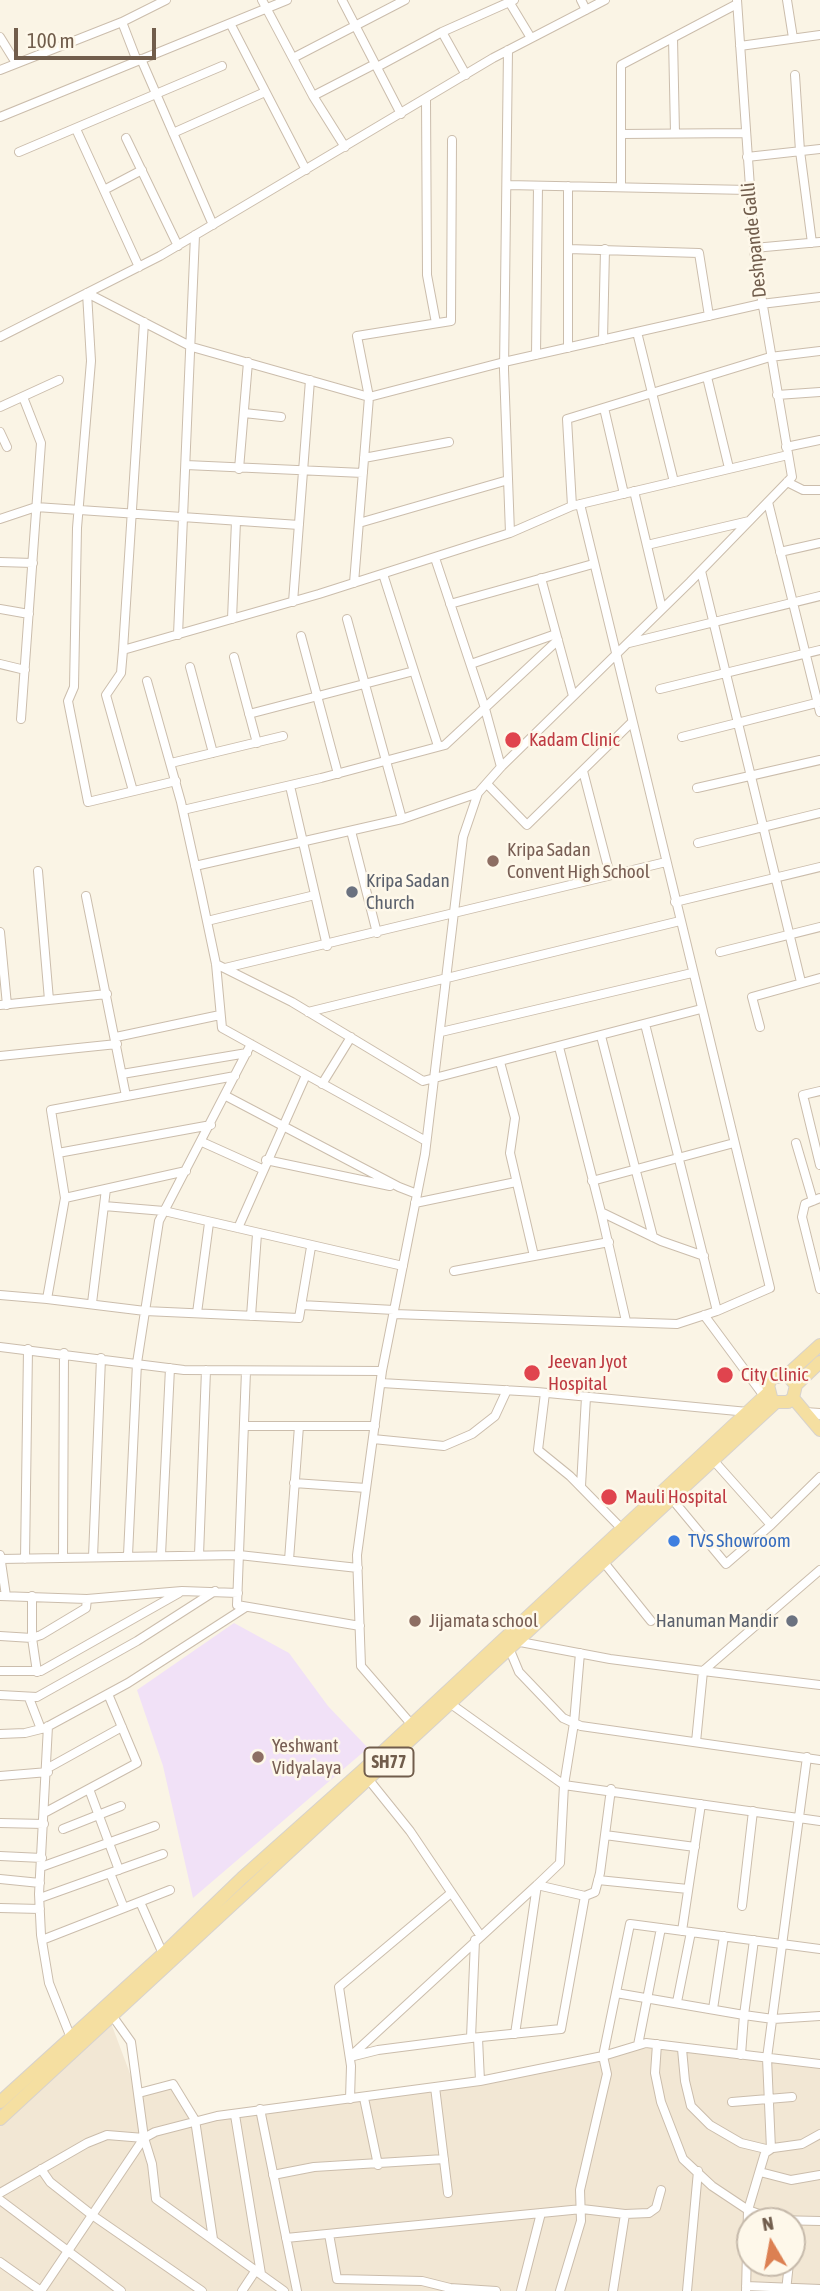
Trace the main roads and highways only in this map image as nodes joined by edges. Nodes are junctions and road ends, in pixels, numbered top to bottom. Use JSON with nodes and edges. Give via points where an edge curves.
{"nodes":[{"id":1,"x":820,"y":1345,"type":"edge"},
{"id":2,"x":820,"y":1362,"type":"edge"},
{"id":3,"x":792,"y":1386,"type":"junction"},
{"id":4,"x":770,"y":1397,"type":"junction"},
{"id":5,"x":806,"y":1413,"type":"junction"},
{"id":6,"x":820,"y":1413,"type":"edge"},
{"id":7,"x":820,"y":1430,"type":"edge"},
{"id":8,"x":108,"y":2010,"type":"junction"},
{"id":9,"x":0,"y":2102,"type":"edge"},
{"id":10,"x":0,"y":2119,"type":"edge"}],
"edges":[{"from":1,"to":3,"type":"main road","number":"SH77"},
{"from":2,"to":3,"type":"main road","number":"SH77"},
{"from":3,"to":4,"type":"main road","number":"SH77","via":[[788,1402]]},
{"from":3,"to":4,"type":"main road","number":"SH77","via":[[772,1378]]},
{"from":3,"to":5,"type":"main road"},
{"from":4,"to":8,"type":"main road","number":"SH77","via":[[748,1412],[242,1878]]},
{"from":4,"to":8,"type":"main road","number":"SH77","via":[[714,1461],[369,1780]]},
{"from":5,"to":6,"type":"main road"},
{"from":5,"to":7,"type":"main road"},
{"from":8,"to":9,"type":"main road","number":"SH77"},
{"from":8,"to":10,"type":"main road","number":"SH77"}]}
